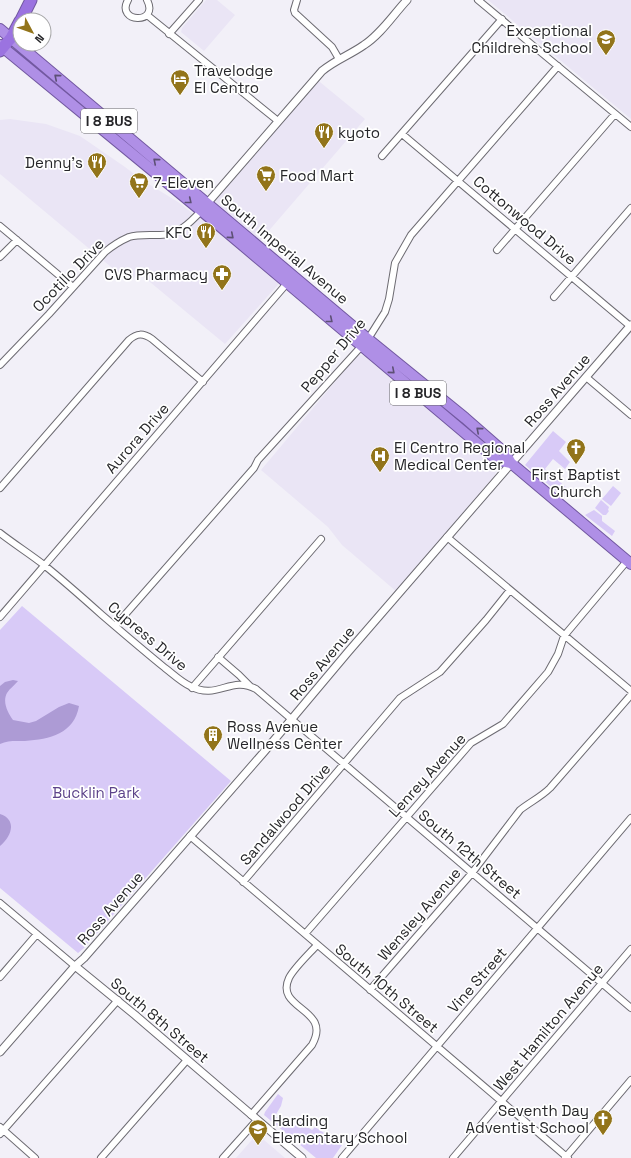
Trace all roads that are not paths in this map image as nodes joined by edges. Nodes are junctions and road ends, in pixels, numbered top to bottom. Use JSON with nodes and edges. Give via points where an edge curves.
{"nodes":[{"id":1,"x":31,"y":0,"type":"edge"},
{"id":2,"x":128,"y":0,"type":"edge"},
{"id":3,"x":147,"y":0,"type":"edge"},
{"id":4,"x":199,"y":0,"type":"edge"},
{"id":5,"x":297,"y":0,"type":"edge"},
{"id":6,"x":407,"y":0,"type":"edge"},
{"id":7,"x":478,"y":0,"type":"edge"},
{"id":8,"x":25,"y":12,"type":"edge"},
{"id":9,"x":147,"y":15,"type":"junction"},
{"id":10,"x":502,"y":20,"type":"junction"},
{"id":11,"x":0,"y":29,"type":"edge"},
{"id":12,"x":170,"y":34,"type":"junction"},
{"id":13,"x":11,"y":38,"type":"junction"},
{"id":14,"x":1,"y":48,"type":"edge"},
{"id":15,"x":338,"y":59,"type":"junction"},
{"id":16,"x":558,"y":66,"type":"junction"},
{"id":17,"x":615,"y":114,"type":"junction"},
{"id":18,"x":278,"y":121,"type":"junction"},
{"id":19,"x":631,"y":127,"type":"edge"},
{"id":20,"x":402,"y":134,"type":"junction"},
{"id":21,"x":382,"y":156,"type":"dead end"},
{"id":22,"x":458,"y":181,"type":"junction"},
{"id":23,"x":204,"y":207,"type":"junction"},
{"id":24,"x":631,"y":208,"type":"edge"},
{"id":25,"x":0,"y":226,"type":"edge"},
{"id":26,"x":515,"y":229,"type":"junction"},
{"id":27,"x":18,"y":240,"type":"junction"},
{"id":28,"x":497,"y":250,"type":"dead end"},
{"id":29,"x":0,"y":257,"type":"edge"},
{"id":30,"x":572,"y":277,"type":"junction"},
{"id":31,"x":290,"y":279,"type":"junction"},
{"id":32,"x":73,"y":287,"type":"junction"},
{"id":33,"x":554,"y":297,"type":"dead end"},
{"id":34,"x":631,"y":326,"type":"edge"},
{"id":35,"x":365,"y":342,"type":"junction"},
{"id":36,"x":0,"y":365,"type":"edge"},
{"id":37,"x":586,"y":377,"type":"junction"},
{"id":38,"x":203,"y":382,"type":"junction"},
{"id":39,"x":441,"y":398,"type":"junction"},
{"id":40,"x":434,"y":407,"type":"junction"},
{"id":41,"x":631,"y":415,"type":"edge"},
{"id":42,"x":511,"y":464,"type":"junction"},
{"id":43,"x":0,"y":488,"type":"edge"},
{"id":44,"x":0,"y":533,"type":"edge"},
{"id":45,"x":447,"y":537,"type":"junction"},
{"id":46,"x":321,"y":539,"type":"dead end"},
{"id":47,"x":629,"y":563,"type":"edge"},
{"id":48,"x":44,"y":565,"type":"junction"},
{"id":49,"x":510,"y":590,"type":"junction"},
{"id":50,"x":0,"y":617,"type":"edge"},
{"id":51,"x":115,"y":626,"type":"junction"},
{"id":52,"x":564,"y":636,"type":"junction"},
{"id":53,"x":218,"y":657,"type":"junction"},
{"id":54,"x":250,"y":686,"type":"junction"},
{"id":55,"x":192,"y":688,"type":"junction"},
{"id":56,"x":631,"y":692,"type":"edge"},
{"id":57,"x":631,"y":695,"type":"edge"},
{"id":58,"x":292,"y":719,"type":"junction"},
{"id":59,"x":344,"y":764,"type":"junction"},
{"id":60,"x":406,"y":817,"type":"junction"},
{"id":61,"x":631,"y":818,"type":"edge"},
{"id":62,"x":190,"y":836,"type":"junction"},
{"id":63,"x":472,"y":873,"type":"junction"},
{"id":64,"x":243,"y":882,"type":"junction"},
{"id":65,"x":0,"y":902,"type":"edge"},
{"id":66,"x":538,"y":928,"type":"junction"},
{"id":67,"x":38,"y":934,"type":"junction"},
{"id":68,"x":304,"y":934,"type":"junction"},
{"id":69,"x":317,"y":945,"type":"junction"},
{"id":70,"x":631,"y":949,"type":"edge"},
{"id":71,"x":75,"y":966,"type":"junction"},
{"id":72,"x":0,"y":977,"type":"edge"},
{"id":73,"x":602,"y":983,"type":"junction"},
{"id":74,"x":370,"y":990,"type":"junction"},
{"id":75,"x":118,"y":1000,"type":"junction"},
{"id":76,"x":631,"y":1008,"type":"edge"},
{"id":77,"x":436,"y":1047,"type":"junction"},
{"id":78,"x":0,"y":1052,"type":"edge"},
{"id":79,"x":187,"y":1060,"type":"junction"},
{"id":80,"x":631,"y":1080,"type":"edge"},
{"id":81,"x":501,"y":1101,"type":"junction"},
{"id":82,"x":254,"y":1118,"type":"junction"},
{"id":83,"x":1,"y":1131,"type":"edge"},
{"id":84,"x":35,"y":1158,"type":"edge"},
{"id":85,"x":101,"y":1158,"type":"edge"},
{"id":86,"x":223,"y":1158,"type":"edge"},
{"id":87,"x":302,"y":1158,"type":"edge"},
{"id":88,"x":342,"y":1158,"type":"edge"},
{"id":89,"x":453,"y":1158,"type":"edge"},
{"id":90,"x":566,"y":1158,"type":"edge"}],
"edges":[{"from":1,"to":8,"type":"highway"},
{"from":2,"to":9,"type":"street","via":[[126,10],[130,17],[140,19]]},
{"from":3,"to":9,"type":"street"},
{"from":4,"to":12,"type":"street"},
{"from":5,"to":15,"type":"street","via":[[294,10],[300,19],[332,47]]},
{"from":6,"to":15,"type":"street","name":"Ocotillo Drive","via":[[373,38]]},
{"from":7,"to":10,"type":"street"},
{"from":9,"to":12,"type":"street"},
{"from":10,"to":16,"type":"street"},
{"from":10,"to":20,"type":"street"},
{"from":11,"to":13,"type":"highway","name":"South Imperial Avenue"},
{"from":12,"to":18,"type":"street"},
{"from":13,"to":14,"type":"highway"},
{"from":23,"to":13,"type":"highway","name":"South Imperial Avenue","number":"I 8 BUS","one_way":true},
{"from":14,"to":23,"type":"highway","name":"South Imperial Avenue","number":"I 8 BUS","one_way":true},
{"from":15,"to":18,"type":"street","name":"Ocotillo Drive","via":[[322,71]]},
{"from":16,"to":17,"type":"street"},
{"from":16,"to":22,"type":"street","name":"Pepper Drive"},
{"from":17,"to":19,"type":"street"},
{"from":17,"to":26,"type":"street"},
{"from":18,"to":23,"type":"street","name":"Ocotillo Drive"},
{"from":20,"to":21,"type":"street"},
{"from":20,"to":22,"type":"street","name":"Cottonwood Drive"},
{"from":22,"to":26,"type":"street","name":"Cottonwood Drive"},
{"from":22,"to":35,"type":"street","name":"Pepper Drive","via":[[411,235],[395,263],[389,299],[384,312]]},
{"from":23,"to":31,"type":"highway","name":"South Imperial Avenue","number":"I 8 BUS"},
{"from":23,"to":32,"type":"street","name":"Ocotillo Drive","via":[[190,223],[174,232],[166,235],[130,237],[115,245],[105,252]]},
{"from":24,"to":30,"type":"street"},
{"from":25,"to":27,"type":"street"},
{"from":26,"to":28,"type":"street"},
{"from":26,"to":30,"type":"street","name":"Cottonwood Drive"},
{"from":27,"to":29,"type":"street"},
{"from":27,"to":32,"type":"street"},
{"from":30,"to":33,"type":"street"},
{"from":30,"to":34,"type":"street","name":"Cottonwood Drive"},
{"from":31,"to":35,"type":"highway","name":"South Imperial Avenue","number":"I 8 BUS"},
{"from":31,"to":38,"type":"street","name":"Aurora Drive"},
{"from":32,"to":36,"type":"street","name":"Ocotillo Drive"},
{"from":34,"to":37,"type":"street","name":"Ross Avenue"},
{"from":35,"to":39,"type":"highway","name":"South Imperial Avenue","number":"I 8 BUS"},
{"from":35,"to":40,"type":"highway","name":"South Imperial Avenue","number":"I 8 BUS","one_way":true},
{"from":35,"to":51,"type":"street","name":"Pepper Drive","via":[[258,460],[254,468]]},
{"from":37,"to":41,"type":"street"},
{"from":37,"to":42,"type":"street","name":"Ross Avenue"},
{"from":38,"to":43,"type":"street","via":[[152,339],[140,334],[134,335]]},
{"from":38,"to":48,"type":"street","name":"Aurora Drive"},
{"from":39,"to":40,"type":"highway"},
{"from":42,"to":39,"type":"highway","name":"South Imperial Avenue","number":"I 8 BUS","one_way":true,"via":[[505,453]]},
{"from":40,"to":42,"type":"highway","name":"South Imperial Avenue","number":"I 8 BUS","via":[[497,460]]},
{"from":42,"to":45,"type":"street","name":"Ross Avenue"},
{"from":42,"to":47,"type":"highway","name":"South Imperial Avenue","number":"I 8 BUS"},
{"from":44,"to":48,"type":"street","name":"Cypress Drive"},
{"from":45,"to":49,"type":"street"},
{"from":45,"to":58,"type":"street","name":"Ross Avenue"},
{"from":46,"to":53,"type":"street"},
{"from":47,"to":52,"type":"street","name":"Lenrey Avenue"},
{"from":48,"to":50,"type":"street","name":"Aurora Drive"},
{"from":48,"to":51,"type":"street","name":"Cypress Drive"},
{"from":49,"to":52,"type":"street"},
{"from":49,"to":59,"type":"street","name":"Sandalwood Drive","via":[[440,672],[400,698]]},
{"from":51,"to":55,"type":"street","name":"Cypress Drive"},
{"from":52,"to":56,"type":"street"},
{"from":52,"to":60,"type":"street","name":"Lenrey Avenue","via":[[548,672],[518,707],[503,724],[471,743]]},
{"from":53,"to":54,"type":"street"},
{"from":53,"to":55,"type":"street"},
{"from":54,"to":55,"type":"street","name":"Cypress Drive","via":[[231,685],[207,692]]},
{"from":54,"to":58,"type":"street"},
{"from":57,"to":63,"type":"street","name":"Wensley Avenue","via":[[544,795],[520,810]]},
{"from":58,"to":59,"type":"street","name":"South 12th Street"},
{"from":58,"to":62,"type":"street","name":"Ross Avenue"},
{"from":59,"to":60,"type":"street","name":"South 12th Street"},
{"from":59,"to":64,"type":"street","name":"Sandalwood Drive"},
{"from":60,"to":63,"type":"street","name":"South 12th Street"},
{"from":60,"to":68,"type":"street","name":"Lenrey Avenue"},
{"from":61,"to":66,"type":"street","name":"Vine Street"},
{"from":62,"to":64,"type":"street","name":"South 10th Street"},
{"from":62,"to":71,"type":"street","name":"Ross Avenue"},
{"from":63,"to":66,"type":"street","name":"South 12th Street"},
{"from":63,"to":74,"type":"street","name":"Wensley Avenue"},
{"from":64,"to":68,"type":"street","name":"South 10th Street"},
{"from":65,"to":67,"type":"street","name":"South 8th Street"},
{"from":66,"to":73,"type":"street","name":"South 12th Street"},
{"from":66,"to":77,"type":"street","name":"Vine Street"},
{"from":67,"to":71,"type":"street","name":"South 8th Street"},
{"from":67,"to":72,"type":"street"},
{"from":68,"to":69,"type":"street","name":"South 10th Street"},
{"from":69,"to":74,"type":"street","name":"South 10th Street"},
{"from":69,"to":82,"type":"street","via":[[290,976],[287,987],[288,996],[312,1018],[317,1036]]},
{"from":70,"to":73,"type":"street","name":"West Hamilton Avenue"},
{"from":71,"to":75,"type":"street","name":"South 8th Street"},
{"from":71,"to":78,"type":"street","name":"Ross Avenue"},
{"from":73,"to":76,"type":"street","name":"South 12th Street"},
{"from":73,"to":81,"type":"street","name":"West Hamilton Avenue"},
{"from":74,"to":77,"type":"street","name":"South 10th Street"},
{"from":75,"to":79,"type":"street","name":"South 8th Street"},
{"from":75,"to":83,"type":"street"},
{"from":77,"to":81,"type":"street","name":"South 10th Street"},
{"from":77,"to":88,"type":"street","name":"Vine Street"},
{"from":79,"to":82,"type":"street","name":"South 8th Street"},
{"from":79,"to":85,"type":"street"},
{"from":80,"to":90,"type":"street"},
{"from":81,"to":89,"type":"street","name":"West Hamilton Avenue"},
{"from":81,"to":90,"type":"street","name":"South 10th Street"},
{"from":82,"to":86,"type":"street"},
{"from":82,"to":87,"type":"street","name":"South 8th Street"},
{"from":83,"to":84,"type":"street"}]}
